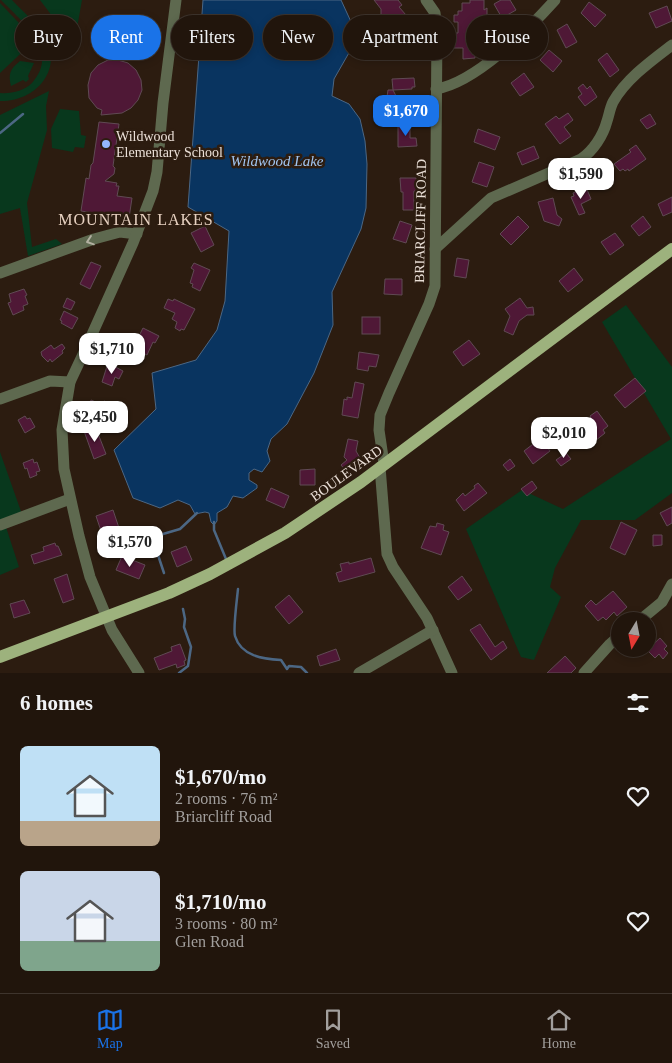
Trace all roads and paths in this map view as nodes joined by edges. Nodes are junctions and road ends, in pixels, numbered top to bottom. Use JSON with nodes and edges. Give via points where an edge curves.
{"nodes":[{"id":1,"x":176,"y":0,"type":"edge"},
{"id":2,"x":426,"y":0,"type":"edge"},
{"id":3,"x":555,"y":0,"type":"edge"},
{"id":4,"x":672,"y":45,"type":"edge"},
{"id":5,"x":436,"y":89,"type":"junction"},
{"id":6,"x":137,"y":234,"type":"junction"},
{"id":7,"x":435,"y":249,"type":"junction"},
{"id":8,"x":672,"y":249,"type":"edge"},
{"id":9,"x":0,"y":273,"type":"edge"},
{"id":10,"x":70,"y":382,"type":"junction"},
{"id":11,"x":0,"y":400,"type":"edge"},
{"id":12,"x":382,"y":466,"type":"junction"},
{"id":13,"x":70,"y":499,"type":"junction"},
{"id":14,"x":0,"y":525,"type":"edge"},
{"id":15,"x":672,"y":584,"type":"edge"},
{"id":16,"x":650,"y":612,"type":"edge"},
{"id":17,"x":107,"y":617,"type":"junction"},
{"id":18,"x":433,"y":630,"type":"junction"},
{"id":19,"x":611,"y":643,"type":"edge"},
{"id":20,"x":0,"y":657,"type":"edge"},
{"id":21,"x":139,"y":673,"type":"edge"},
{"id":22,"x":358,"y":673,"type":"edge"},
{"id":23,"x":452,"y":673,"type":"edge"},
{"id":24,"x":584,"y":673,"type":"edge"}],
"edges":[{"from":1,"to":6,"type":"street","via":[[157,172]]},
{"from":2,"to":5,"type":"street","name":"BRIARCLIFF ROAD","via":[[437,21]]},
{"from":3,"to":5,"type":"street","via":[[504,50],[461,80]]},
{"from":4,"to":7,"type":"street","via":[[638,71],[618,96],[612,104],[603,133],[588,154],[491,198]]},
{"from":5,"to":7,"type":"street","name":"BRIARCLIFF ROAD"},
{"from":6,"to":9,"type":"street","one_way":true,"via":[[120,232],[94,239]]},
{"from":6,"to":10,"type":"street"},
{"from":7,"to":12,"type":"street","name":"BRIARCLIFF ROAD","via":[[432,297],[380,415]]},
{"from":8,"to":12,"type":"main road","name":"BOULEVARD"},
{"from":10,"to":11,"type":"street","via":[[50,381]]},
{"from":10,"to":13,"type":"street","via":[[62,445]]},
{"from":12,"to":17,"type":"main road","name":"BOULEVARD","via":[[324,508],[250,553],[168,593]]},
{"from":12,"to":18,"type":"street","name":"BRIARCLIFF ROAD","via":[[387,554]]},
{"from":13,"to":14,"type":"street"},
{"from":13,"to":17,"type":"street","via":[[90,576]]},
{"from":15,"to":16,"type":"street","via":[[662,602]]},
{"from":17,"to":20,"type":"main road","name":"BOULEVARD"},
{"from":17,"to":21,"type":"street"},
{"from":18,"to":22,"type":"street"},
{"from":18,"to":23,"type":"street","name":"BRIARCLIFF ROAD"},
{"from":19,"to":24,"type":"street"}]}
